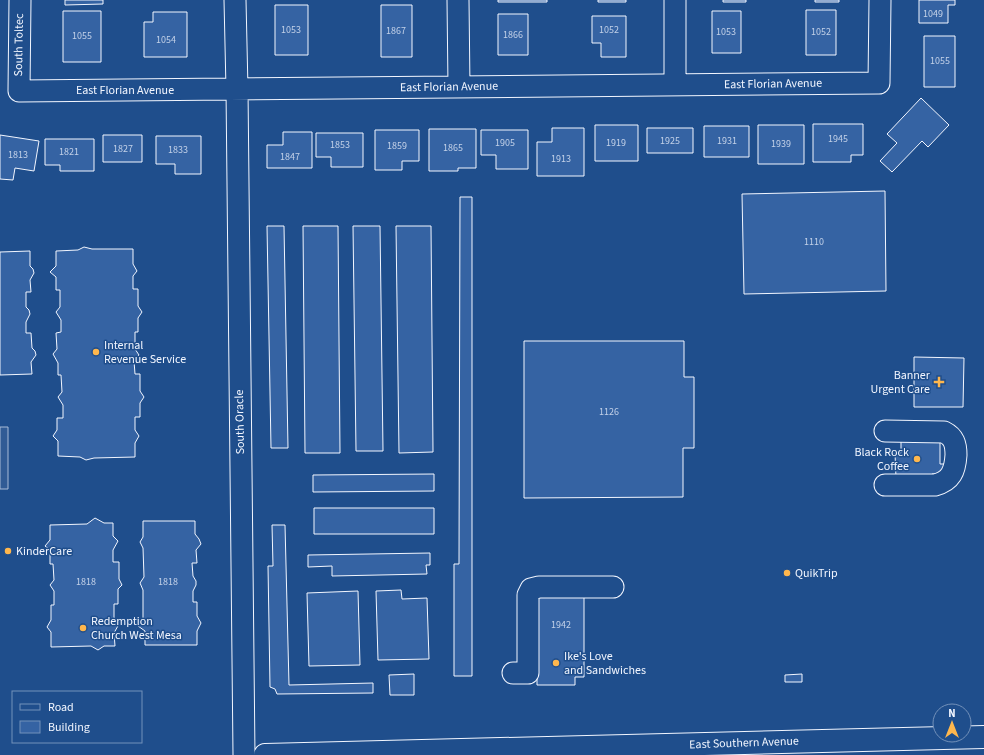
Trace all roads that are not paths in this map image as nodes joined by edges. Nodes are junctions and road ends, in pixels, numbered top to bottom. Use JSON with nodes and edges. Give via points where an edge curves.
{"nodes":[{"id":1,"x":20,"y":0,"type":"edge"},
{"id":2,"x":235,"y":0,"type":"edge"},
{"id":3,"x":458,"y":0,"type":"edge"},
{"id":4,"x":675,"y":0,"type":"edge"},
{"id":5,"x":880,"y":0,"type":"edge"},
{"id":6,"x":674,"y":84,"type":"junction"},
{"id":7,"x":459,"y":87,"type":"junction"},
{"id":8,"x":237,"y":89,"type":"junction"},
{"id":9,"x":19,"y":91,"type":"joint"},
{"id":10,"x":884,"y":431,"type":"dead end"},
{"id":11,"x":885,"y":485,"type":"dead end"},
{"id":12,"x":613,"y":587,"type":"dead end"},
{"id":13,"x":513,"y":673,"type":"dead end"},
{"id":14,"x":984,"y":737,"type":"edge"},
{"id":15,"x":244,"y":755,"type":"edge"},
{"id":16,"x":265,"y":755,"type":"edge"}],
"edges":[{"from":1,"to":9,"type":"street","name":"South Toltec"},
{"from":2,"to":8,"type":"street","name":"South Oracle"},
{"from":3,"to":7,"type":"street"},
{"from":4,"to":6,"type":"street"},
{"from":5,"to":6,"type":"street","name":"East Florian Avenue","via":[[879,83]]},
{"from":6,"to":7,"type":"street","name":"East Florian Avenue"},
{"from":7,"to":8,"type":"street","name":"East Florian Avenue"},
{"from":8,"to":9,"type":"street","name":"East Florian Avenue"},
{"from":8,"to":15,"type":"street","name":"South Oracle"},
{"from":10,"to":11,"type":"street","via":[[944,432],[954,440],[956,446],[952,474],[942,483]]},
{"from":12,"to":13,"type":"street","via":[[531,589],[528,595],[528,673]]},
{"from":14,"to":16,"type":"main road","name":"East Southern Avenue"}]}
